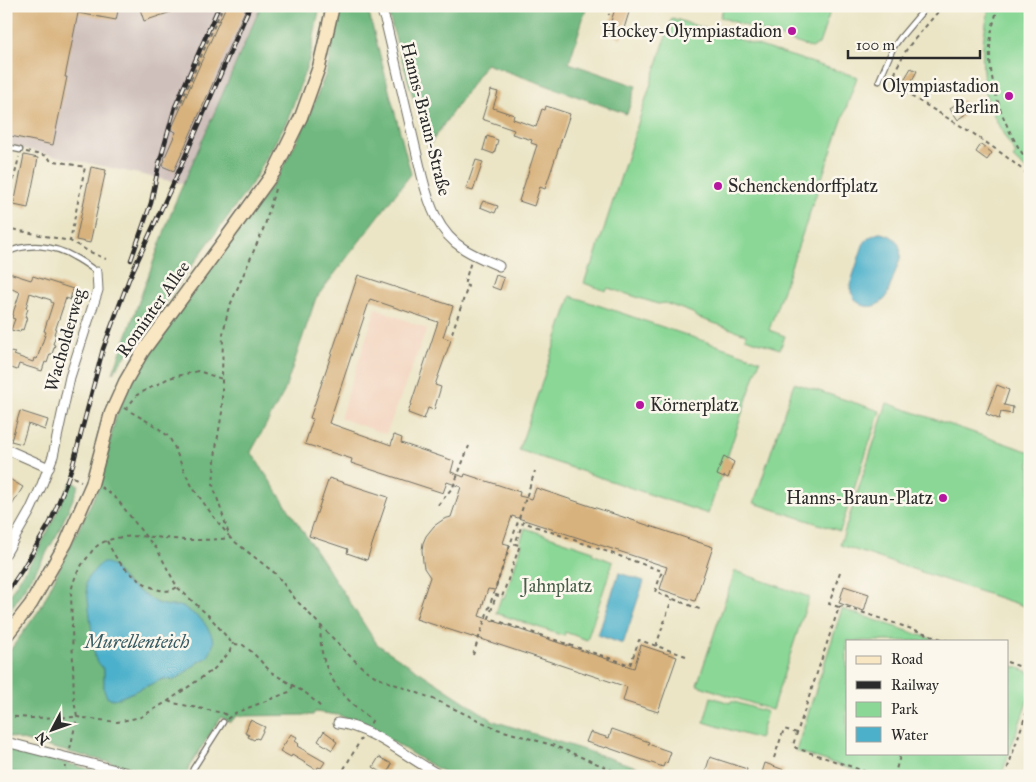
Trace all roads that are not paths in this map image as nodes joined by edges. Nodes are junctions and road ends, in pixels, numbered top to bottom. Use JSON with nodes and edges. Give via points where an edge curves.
{"nodes":[{"id":1,"x":333,"y":6,"type":"edge"},
{"id":2,"x":380,"y":6,"type":"edge"},
{"id":3,"x":927,"y":6,"type":"edge"},
{"id":4,"x":879,"y":81,"type":"dead end"},
{"id":5,"x":6,"y":147,"type":"edge"},
{"id":6,"x":20,"y":150,"type":"road end"},
{"id":7,"x":6,"y":252,"type":"edge"},
{"id":8,"x":500,"y":266,"type":"dead end"},
{"id":9,"x":97,"y":272,"type":"joint"},
{"id":10,"x":6,"y":449,"type":"edge"},
{"id":11,"x":49,"y":468,"type":"junction"},
{"id":12,"x":6,"y":552,"type":"edge"},
{"id":13,"x":6,"y":636,"type":"edge"},
{"id":14,"x":223,"y":722,"type":"road end"},
{"id":15,"x":338,"y":723,"type":"dead end"},
{"id":16,"x":6,"y":742,"type":"edge"},
{"id":17,"x":139,"y":776,"type":"edge"},
{"id":18,"x":191,"y":776,"type":"edge"},
{"id":19,"x":441,"y":776,"type":"edge"}],
"edges":[{"from":1,"to":13,"type":"street","name":"Rominter Allee","via":[[319,67],[287,146],[269,179],[133,366],[111,413],[92,484],[66,543],[30,604]]},
{"from":2,"to":8,"type":"street","name":"Hanns-Braun-Straße","via":[[428,200],[440,225],[458,245]]},
{"from":3,"to":4,"type":"lane","via":[[893,48]]},
{"from":5,"to":6,"type":"lane"},
{"from":7,"to":9,"type":"lane","name":"Wacholderweg","via":[[33,245],[51,248],[75,257]]},
{"from":9,"to":11,"type":"street","name":"Wacholderweg","via":[[98,290],[70,378]]},
{"from":10,"to":11,"type":"street"},
{"from":11,"to":12,"type":"street","name":"Wacholderweg","via":[[30,511]]},
{"from":14,"to":18,"type":"lane"},
{"from":15,"to":19,"type":"street","via":[[350,724],[382,740]]},
{"from":16,"to":17,"type":"street"}]}
